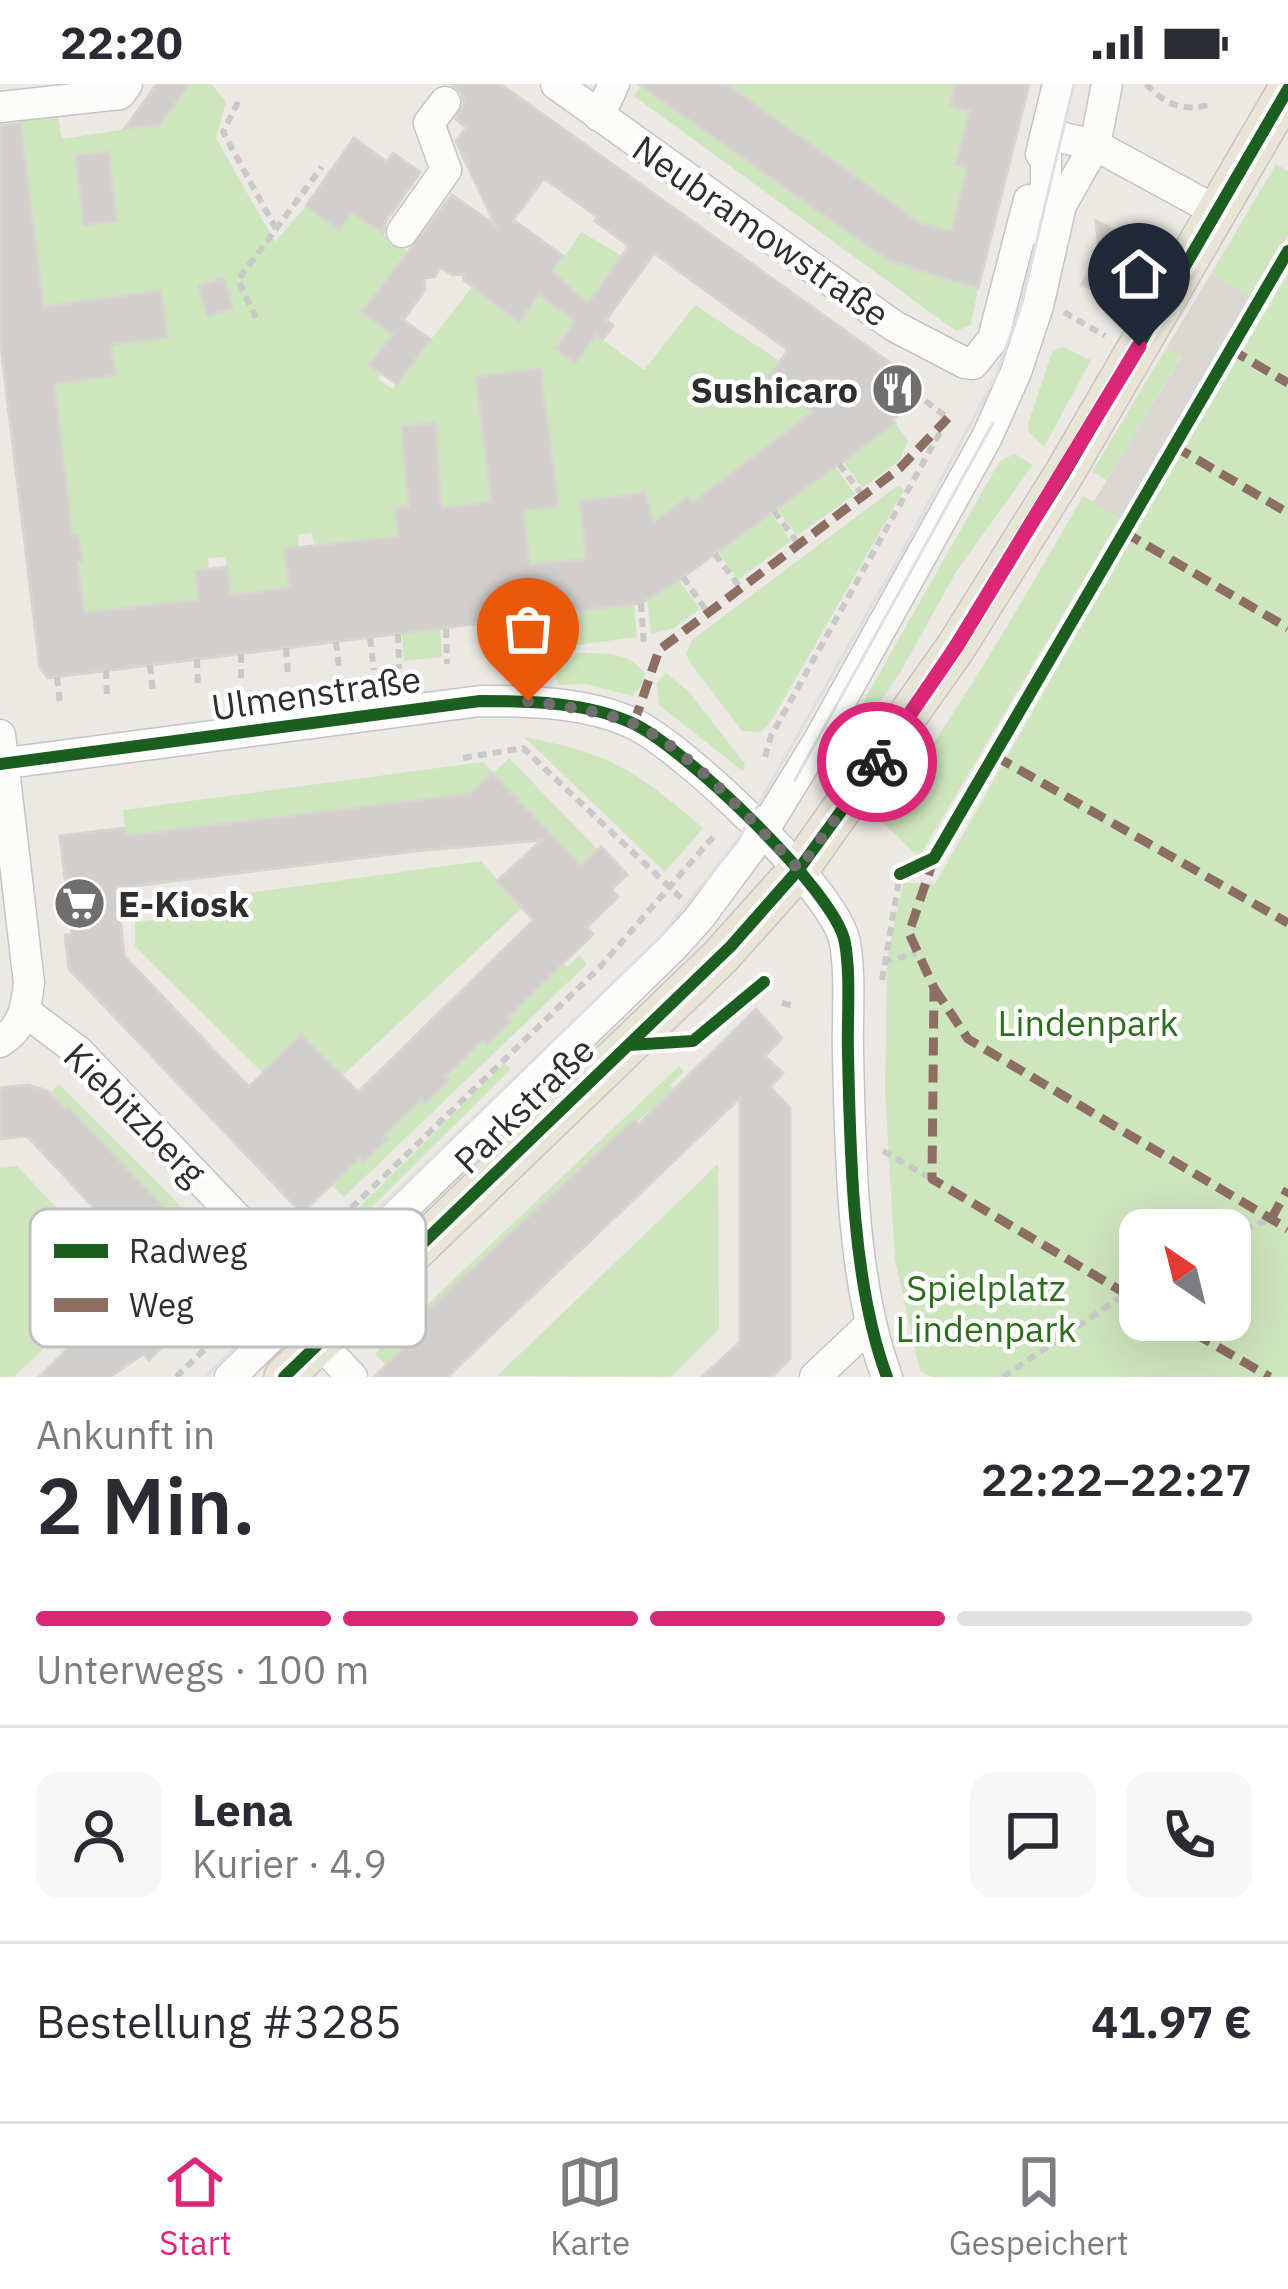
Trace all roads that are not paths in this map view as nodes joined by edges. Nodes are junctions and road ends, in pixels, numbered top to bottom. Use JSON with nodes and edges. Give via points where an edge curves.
{"nodes":[{"id":1,"x":127,"y":84,"type":"edge"},
{"id":2,"x":556,"y":84,"type":"edge"},
{"id":3,"x":614,"y":84,"type":"edge"},
{"id":4,"x":1058,"y":84,"type":"edge"},
{"id":5,"x":1106,"y":84,"type":"edge"},
{"id":6,"x":1288,"y":89,"type":"edge"},
{"id":7,"x":445,"y":102,"type":"dead end"},
{"id":8,"x":0,"y":107,"type":"edge"},
{"id":9,"x":599,"y":116,"type":"junction"},
{"id":10,"x":1046,"y":134,"type":"junction"},
{"id":11,"x":1094,"y":145,"type":"junction"},
{"id":12,"x":1218,"y":212,"type":"junction"},
{"id":13,"x":401,"y":232,"type":"dead end"},
{"id":14,"x":1,"y":754,"type":"edge"},
{"id":15,"x":756,"y":826,"type":"junction"},
{"id":16,"x":799,"y":869,"type":"junction"},
{"id":17,"x":26,"y":1012,"type":"junction"},
{"id":18,"x":0,"y":1042,"type":"edge"},
{"id":19,"x":224,"y":1209,"type":"edge"},
{"id":20,"x":408,"y":1209,"type":"edge"},
{"id":21,"x":424,"y":1209,"type":"edge"},
{"id":22,"x":871,"y":1324,"type":"junction"},
{"id":23,"x":249,"y":1347,"type":"edge"},
{"id":24,"x":264,"y":1347,"type":"edge"},
{"id":25,"x":296,"y":1347,"type":"edge"},
{"id":26,"x":336,"y":1347,"type":"edge"},
{"id":27,"x":890,"y":1374,"type":"edge"},
{"id":28,"x":205,"y":1377,"type":"edge"},
{"id":29,"x":230,"y":1377,"type":"edge"},
{"id":30,"x":284,"y":1377,"type":"edge"},
{"id":31,"x":352,"y":1377,"type":"edge"},
{"id":32,"x":815,"y":1377,"type":"edge"}],
"edges":[{"from":1,"to":8,"type":"street","via":[[120,94]]},
{"from":2,"to":9,"type":"street","name":"Neubramowstraße"},
{"from":3,"to":9,"type":"street"},
{"from":4,"to":10,"type":"street"},
{"from":5,"to":11,"type":"street"},
{"from":6,"to":12,"type":"main road","name":"Parkstraße"},
{"from":7,"to":13,"type":"street","via":[[430,123],[446,170]]},
{"from":9,"to":10,"type":"street","name":"Neubramowstraße","via":[[894,326],[973,364],[993,340]]},
{"from":10,"to":11,"type":"street"},
{"from":10,"to":15,"type":"street","via":[[1046,202],[996,376]]},
{"from":11,"to":12,"type":"street"},
{"from":11,"to":15,"type":"street","via":[[1061,205],[1038,306],[987,436],[819,740]]},
{"from":12,"to":16,"type":"main road","name":"Parkstraße","via":[[956,647]]},
{"from":14,"to":15,"type":"street","name":"Ulmenstraße","via":[[528,701],[634,724]]},
{"from":14,"to":17,"type":"street"},
{"from":15,"to":16,"type":"street","name":"Ulmenstraße"},
{"from":15,"to":20,"type":"street","via":[[673,947]]},
{"from":16,"to":21,"type":"main road","name":"Parkstraße","via":[[720,957]]},
{"from":16,"to":22,"type":"street","name":"Ulmenstraße","via":[[845,943],[850,1166]]},
{"from":17,"to":18,"type":"street"},
{"from":17,"to":19,"type":"street","name":"Kiebitzberg","via":[[79,1052]]},
{"from":22,"to":27,"type":"street","name":"Ulmenstraße"},
{"from":22,"to":32,"type":"street"},
{"from":23,"to":28,"type":"street"},
{"from":24,"to":29,"type":"street"},
{"from":25,"to":30,"type":"main road","name":"Parkstraße"},
{"from":26,"to":31,"type":"street","name":"Kiebitzberg"}]}
